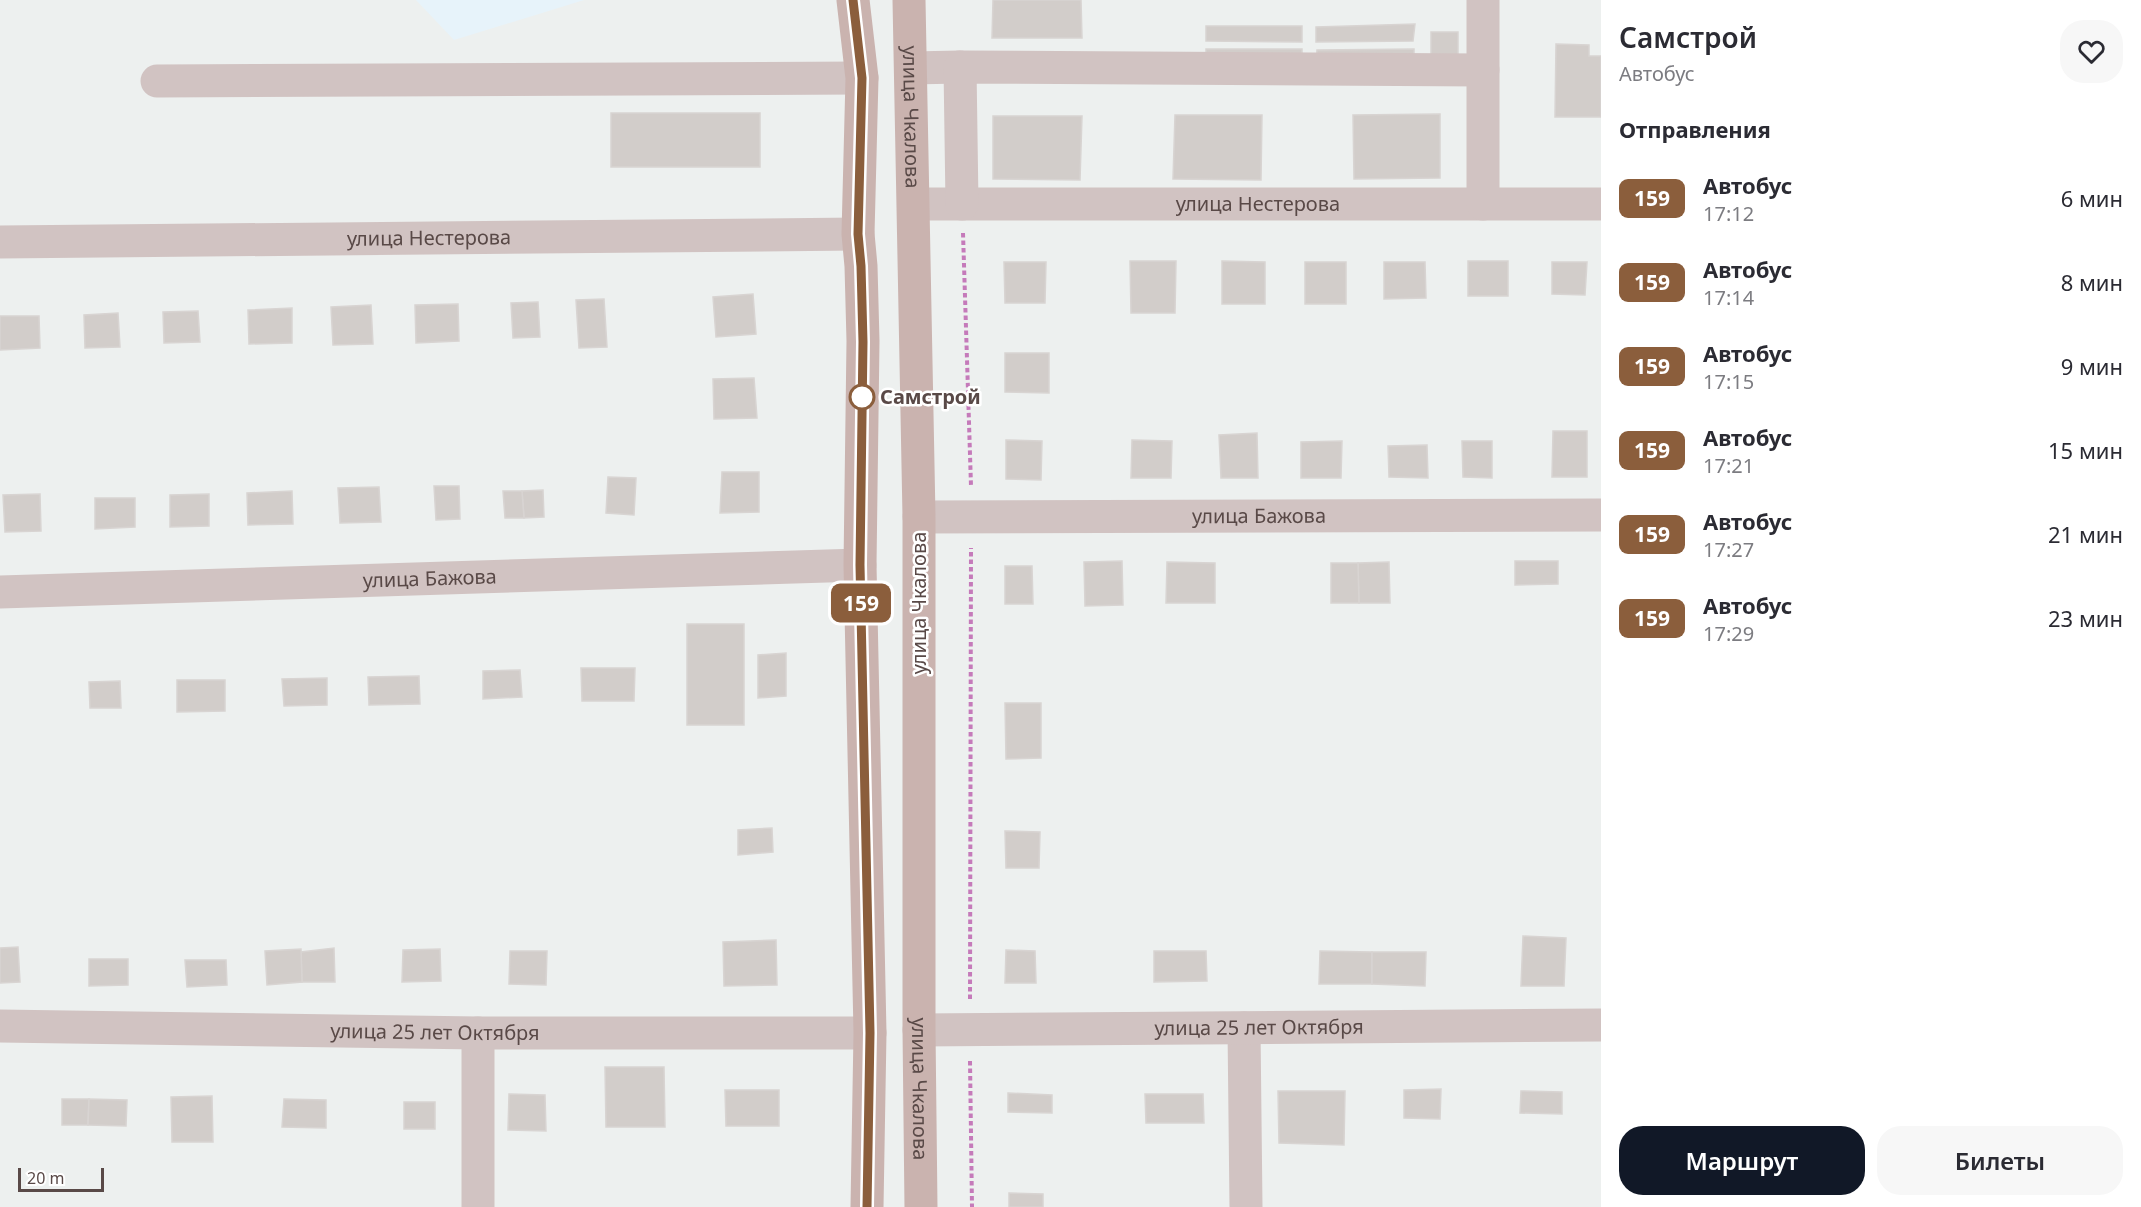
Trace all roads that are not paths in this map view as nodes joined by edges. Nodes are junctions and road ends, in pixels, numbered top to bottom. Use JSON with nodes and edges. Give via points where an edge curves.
{"nodes":[{"id":1,"x":853,"y":0,"type":"edge"},
{"id":2,"x":909,"y":0,"type":"edge"},
{"id":3,"x":1483,"y":0,"type":"edge"},
{"id":4,"x":960,"y":67,"type":"junction"},
{"id":5,"x":911,"y":68,"type":"junction"},
{"id":6,"x":1483,"y":70,"type":"junction"},
{"id":7,"x":862,"y":78,"type":"junction"},
{"id":8,"x":157,"y":81,"type":"dead end"},
{"id":9,"x":914,"y":204,"type":"junction"},
{"id":10,"x":962,"y":204,"type":"junction"},
{"id":11,"x":1483,"y":204,"type":"junction"},
{"id":12,"x":1601,"y":204,"type":"edge"},
{"id":13,"x":858,"y":234,"type":"junction"},
{"id":14,"x":0,"y":242,"type":"edge"},
{"id":15,"x":1601,"y":515,"type":"edge"},
{"id":16,"x":919,"y":517,"type":"junction"},
{"id":17,"x":860,"y":565,"type":"junction"},
{"id":18,"x":0,"y":592,"type":"edge"},
{"id":19,"x":1601,"y":1025,"type":"edge"},
{"id":20,"x":0,"y":1026,"type":"edge"},
{"id":21,"x":1244,"y":1028,"type":"junction"},
{"id":22,"x":919,"y":1030,"type":"junction"},
{"id":23,"x":478,"y":1033,"type":"junction"},
{"id":24,"x":870,"y":1033,"type":"junction"},
{"id":25,"x":478,"y":1207,"type":"edge"},
{"id":26,"x":867,"y":1207,"type":"edge"},
{"id":27,"x":921,"y":1207,"type":"edge"},
{"id":28,"x":1246,"y":1207,"type":"edge"}],
"edges":[{"from":1,"to":7,"type":"main road"},
{"from":2,"to":5,"type":"main road","name":"улица Чкалова"},
{"from":3,"to":6,"type":"street"},
{"from":4,"to":5,"type":"street"},
{"from":4,"to":6,"type":"street"},
{"from":4,"to":10,"type":"street"},
{"from":5,"to":9,"type":"main road","name":"улица Чкалова"},
{"from":6,"to":11,"type":"street"},
{"from":7,"to":8,"type":"street"},
{"from":7,"to":13,"type":"main road"},
{"from":9,"to":10,"type":"street","name":"улица Нестерова"},
{"from":9,"to":16,"type":"main road","name":"улица Чкалова"},
{"from":10,"to":11,"type":"street","name":"улица Нестерова"},
{"from":11,"to":12,"type":"street","name":"улица Нестерова"},
{"from":13,"to":14,"type":"street","name":"улица Нестерова"},
{"from":13,"to":17,"type":"main road","via":[[863,342]]},
{"from":15,"to":16,"type":"street","name":"улица Бажова"},
{"from":16,"to":22,"type":"main road","name":"улица Чкалова"},
{"from":17,"to":18,"type":"street","name":"улица Бажова"},
{"from":17,"to":24,"type":"main road"},
{"from":19,"to":21,"type":"street","name":"улица 25 лет Октября"},
{"from":20,"to":23,"type":"street","name":"улица 25 лет Октября"},
{"from":21,"to":22,"type":"street","name":"улица 25 лет Октября"},
{"from":21,"to":28,"type":"street"},
{"from":22,"to":27,"type":"main road","name":"улица Чкалова"},
{"from":23,"to":24,"type":"street","name":"улица 25 лет Октября"},
{"from":23,"to":25,"type":"street"},
{"from":24,"to":26,"type":"main road"}]}
